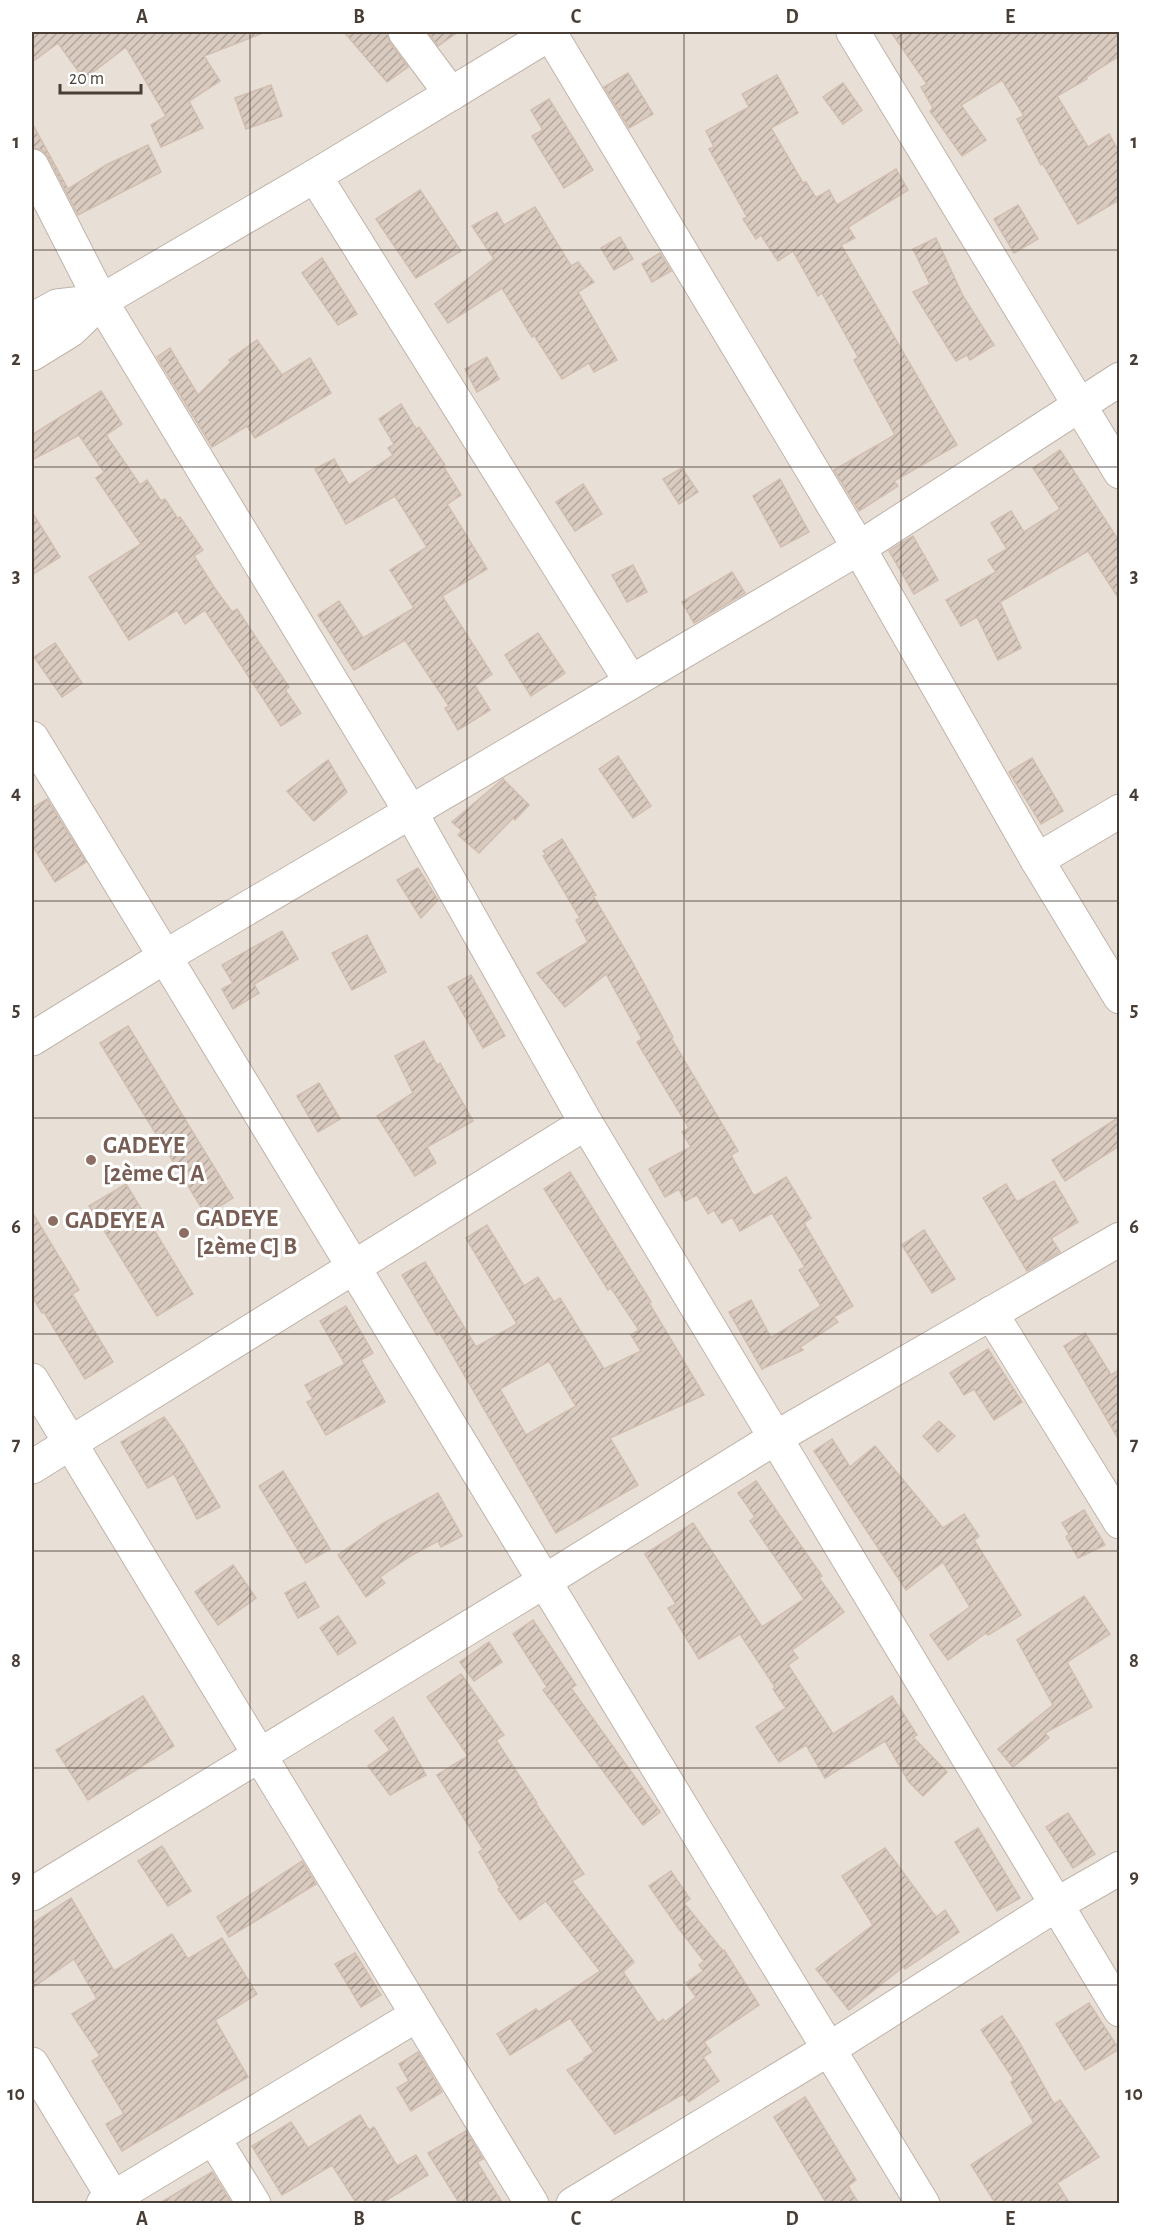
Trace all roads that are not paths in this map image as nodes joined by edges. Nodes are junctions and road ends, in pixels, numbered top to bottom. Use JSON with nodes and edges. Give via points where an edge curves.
{"nodes":[{"id":1,"x":405,"y":32,"type":"edge"},
{"id":2,"x":551,"y":32,"type":"edge"},
{"id":3,"x":853,"y":32,"type":"edge"},
{"id":4,"x":451,"y":94,"type":"junction"},
{"id":5,"x":32,"y":166,"type":"edge"},
{"id":6,"x":315,"y":176,"type":"junction"},
{"id":7,"x":101,"y":301,"type":"junction"},
{"id":8,"x":32,"y":320,"type":"edge"},
{"id":9,"x":32,"y":354,"type":"edge"},
{"id":10,"x":1119,"y":379,"type":"edge"},
{"id":11,"x":1078,"y":404,"type":"junction"},
{"id":12,"x":1119,"y":472,"type":"edge"},
{"id":13,"x":859,"y":548,"type":"junction"},
{"id":14,"x":631,"y":682,"type":"junction"},
{"id":15,"x":32,"y":738,"type":"edge"},
{"id":16,"x":410,"y":811,"type":"junction"},
{"id":17,"x":1119,"y":811,"type":"edge"},
{"id":18,"x":1037,"y":860,"type":"junction"},
{"id":19,"x":166,"y":956,"type":"junction"},
{"id":20,"x":1119,"y":997,"type":"edge"},
{"id":21,"x":32,"y":1039,"type":"edge"},
{"id":22,"x":586,"y":1123,"type":"junction"},
{"id":23,"x":1119,"y":1239,"type":"edge"},
{"id":24,"x":354,"y":1266,"type":"junction"},
{"id":25,"x":991,"y":1313,"type":"junction"},
{"id":26,"x":32,"y":1380,"type":"edge"},
{"id":27,"x":775,"y":1438,"type":"junction"},
{"id":28,"x":70,"y":1443,"type":"junction"},
{"id":29,"x":32,"y":1467,"type":"edge"},
{"id":30,"x":1119,"y":1522,"type":"edge"},
{"id":31,"x":545,"y":1581,"type":"junction"},
{"id":32,"x":260,"y":1755,"type":"junction"},
{"id":33,"x":1119,"y":1868,"type":"edge"},
{"id":34,"x":32,"y":1894,"type":"edge"},
{"id":35,"x":1057,"y":1904,"type":"junction"},
{"id":36,"x":1119,"y":2010,"type":"edge"},
{"id":37,"x":417,"y":2015,"type":"junction"},
{"id":38,"x":829,"y":2049,"type":"junction"},
{"id":39,"x":32,"y":2064,"type":"edge"},
{"id":40,"x":213,"y":2139,"type":"junction"},
{"id":41,"x":111,"y":2201,"type":"edge"},
{"id":42,"x":254,"y":2204,"type":"edge"},
{"id":43,"x":532,"y":2204,"type":"edge"},
{"id":44,"x":573,"y":2204,"type":"edge"},
{"id":45,"x":923,"y":2204,"type":"edge"}],
"edges":[{"from":1,"to":4,"type":"street"},
{"from":2,"to":4,"type":"street"},
{"from":2,"to":13,"type":"street"},
{"from":3,"to":11,"type":"street"},
{"from":4,"to":6,"type":"street"},
{"from":5,"to":7,"type":"street"},
{"from":6,"to":7,"type":"street"},
{"from":6,"to":14,"type":"street"},
{"from":7,"to":8,"type":"street","via":[[57,306]]},
{"from":7,"to":9,"type":"street","via":[[71,330]]},
{"from":7,"to":16,"type":"street"},
{"from":10,"to":11,"type":"street"},
{"from":11,"to":12,"type":"street"},
{"from":11,"to":13,"type":"street"},
{"from":13,"to":14,"type":"street"},
{"from":13,"to":18,"type":"street"},
{"from":14,"to":16,"type":"street"},
{"from":15,"to":19,"type":"street"},
{"from":16,"to":19,"type":"street"},
{"from":16,"to":22,"type":"street"},
{"from":17,"to":18,"type":"street"},
{"from":18,"to":20,"type":"street"},
{"from":19,"to":21,"type":"street"},
{"from":19,"to":24,"type":"street"},
{"from":22,"to":24,"type":"street"},
{"from":22,"to":27,"type":"street"},
{"from":23,"to":25,"type":"street"},
{"from":24,"to":28,"type":"street"},
{"from":24,"to":31,"type":"street"},
{"from":25,"to":27,"type":"street"},
{"from":25,"to":30,"type":"street"},
{"from":26,"to":28,"type":"street"},
{"from":27,"to":31,"type":"street"},
{"from":27,"to":35,"type":"street"},
{"from":28,"to":29,"type":"street"},
{"from":28,"to":32,"type":"street"},
{"from":31,"to":32,"type":"street"},
{"from":31,"to":38,"type":"street"},
{"from":32,"to":34,"type":"street"},
{"from":32,"to":37,"type":"street"},
{"from":33,"to":35,"type":"street"},
{"from":35,"to":36,"type":"street"},
{"from":35,"to":38,"type":"street"},
{"from":37,"to":40,"type":"street"},
{"from":37,"to":43,"type":"street"},
{"from":38,"to":44,"type":"street"},
{"from":38,"to":45,"type":"street"},
{"from":39,"to":41,"type":"street"},
{"from":40,"to":41,"type":"street"},
{"from":40,"to":42,"type":"street"}]}
